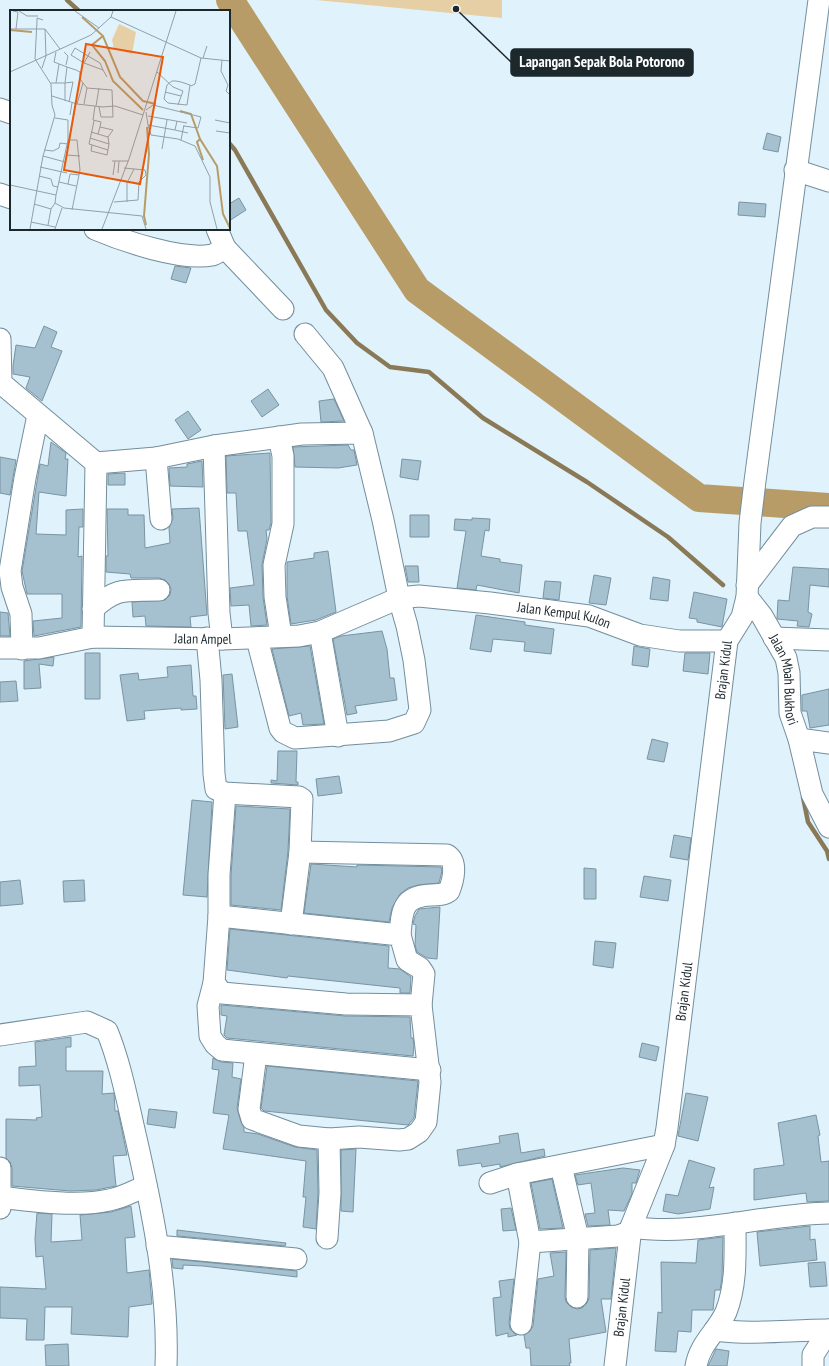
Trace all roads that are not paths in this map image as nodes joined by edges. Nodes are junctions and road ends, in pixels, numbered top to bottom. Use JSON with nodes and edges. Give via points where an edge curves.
{"nodes":[{"id":1,"x":819,"y":0,"type":"edge"},
{"id":2,"x":0,"y":109,"type":"edge"},
{"id":3,"x":10,"y":113,"type":"edge"},
{"id":4,"x":795,"y":170,"type":"junction"},
{"id":5,"x":829,"y":181,"type":"edge"},
{"id":6,"x":0,"y":194,"type":"edge"},
{"id":7,"x":10,"y":198,"type":"edge"},
{"id":8,"x":98,"y":230,"type":"edge"},
{"id":9,"x":217,"y":230,"type":"edge"},
{"id":10,"x":225,"y":248,"type":"junction"},
{"id":11,"x":283,"y":309,"type":"dead end"},
{"id":12,"x":305,"y":334,"type":"dead end"},
{"id":13,"x":0,"y":339,"type":"edge"},
{"id":14,"x":0,"y":384,"type":"edge"},
{"id":15,"x":38,"y":414,"type":"junction"},
{"id":16,"x":362,"y":433,"type":"junction"},
{"id":17,"x":279,"y":437,"type":"junction"},
{"id":18,"x":214,"y":446,"type":"junction"},
{"id":19,"x":156,"y":458,"type":"junction"},
{"id":20,"x":96,"y":463,"type":"junction"},
{"id":21,"x":829,"y":517,"type":"edge"},
{"id":22,"x":161,"y":520,"type":"dead end"},
{"id":23,"x":159,"y":590,"type":"dead end"},
{"id":24,"x":399,"y":598,"type":"junction"},
{"id":25,"x":746,"y":600,"type":"junction"},
{"id":26,"x":93,"y":609,"type":"junction"},
{"id":27,"x":320,"y":632,"type":"junction"},
{"id":28,"x":281,"y":636,"type":"junction"},
{"id":29,"x":93,"y":637,"type":"junction"},
{"id":30,"x":257,"y":638,"type":"junction"},
{"id":31,"x":774,"y":638,"type":"junction"},
{"id":32,"x":214,"y":639,"type":"junction"},
{"id":33,"x":727,"y":640,"type":"junction"},
{"id":34,"x":829,"y":640,"type":"edge"},
{"id":35,"x":0,"y":648,"type":"edge"},
{"id":36,"x":22,"y":649,"type":"junction"},
{"id":37,"x":338,"y":736,"type":"junction"},
{"id":38,"x":800,"y":739,"type":"junction"},
{"id":39,"x":829,"y":742,"type":"edge"},
{"id":40,"x":225,"y":793,"type":"junction"},
{"id":41,"x":829,"y":827,"type":"edge"},
{"id":42,"x":300,"y":852,"type":"junction"},
{"id":43,"x":219,"y":916,"type":"junction"},
{"id":44,"x":291,"y":924,"type":"junction"},
{"id":45,"x":400,"y":935,"type":"junction"},
{"id":46,"x":214,"y":983,"type":"junction"},
{"id":47,"x":422,"y":1005,"type":"junction"},
{"id":48,"x":0,"y":1035,"type":"edge"},
{"id":49,"x":256,"y":1054,"type":"junction"},
{"id":50,"x":430,"y":1070,"type":"junction"},
{"id":51,"x":329,"y":1138,"type":"junction"},
{"id":52,"x":664,"y":1145,"type":"junction"},
{"id":53,"x":561,"y":1166,"type":"junction"},
{"id":54,"x":0,"y":1168,"type":"edge"},
{"id":55,"x":517,"y":1174,"type":"junction"},
{"id":56,"x":490,"y":1183,"type":"dead end"},
{"id":57,"x":146,"y":1186,"type":"junction"},
{"id":58,"x":0,"y":1202,"type":"edge"},
{"id":59,"x":829,"y":1213,"type":"edge"},
{"id":60,"x":735,"y":1223,"type":"junction"},
{"id":61,"x":631,"y":1229,"type":"junction"},
{"id":62,"x":327,"y":1238,"type":"dead end"},
{"id":63,"x":578,"y":1238,"type":"junction"},
{"id":64,"x":530,"y":1242,"type":"junction"},
{"id":65,"x":157,"y":1246,"type":"junction"},
{"id":66,"x":296,"y":1260,"type":"dead end"},
{"id":67,"x":577,"y":1297,"type":"dead end"},
{"id":68,"x":521,"y":1324,"type":"dead end"},
{"id":69,"x":715,"y":1330,"type":"junction"},
{"id":70,"x":829,"y":1330,"type":"edge"},
{"id":71,"x":166,"y":1366,"type":"edge"},
{"id":72,"x":616,"y":1366,"type":"edge"},
{"id":73,"x":696,"y":1366,"type":"edge"},
{"id":74,"x":813,"y":1366,"type":"edge"}],
"edges":[{"from":1,"to":4,"type":"street"},
{"from":2,"to":3,"type":"street"},
{"from":4,"to":5,"type":"street"},
{"from":4,"to":25,"type":"street","via":[[750,524]]},
{"from":6,"to":7,"type":"street"},
{"from":8,"to":10,"type":"street","via":[[158,250],[192,255],[212,255]]},
{"from":9,"to":10,"type":"street"},
{"from":10,"to":11,"type":"street"},
{"from":12,"to":16,"type":"street","via":[[334,368]]},
{"from":13,"to":14,"type":"street"},
{"from":14,"to":15,"type":"street"},
{"from":15,"to":20,"type":"street"},
{"from":15,"to":36,"type":"street","via":[[10,571],[12,587],[21,614]]},
{"from":16,"to":17,"type":"street"},
{"from":16,"to":24,"type":"street"},
{"from":17,"to":18,"type":"street"},
{"from":17,"to":28,"type":"street","via":[[283,456],[283,524],[274,565],[275,597]]},
{"from":18,"to":19,"type":"street"},
{"from":18,"to":32,"type":"street","via":[[219,613]]},
{"from":19,"to":20,"type":"street"},
{"from":19,"to":22,"type":"street"},
{"from":20,"to":26,"type":"street"},
{"from":21,"to":25,"type":"street","name":"Brajan Kidul","via":[[812,517],[792,526]]},
{"from":23,"to":26,"type":"street","via":[[120,591],[106,596]]},
{"from":24,"to":27,"type":"street","name":"Jalan Ampel"},
{"from":24,"to":33,"type":"street","name":"Jalan Kempul Kulon","via":[[419,596],[589,616],[640,635],[679,641]]},
{"from":24,"to":37,"type":"street","via":[[414,660],[420,710],[418,717],[414,723],[389,731]]},
{"from":25,"to":31,"type":"street","name":"Jalan Mbah Bukhori","via":[[762,616]]},
{"from":25,"to":33,"type":"street","name":"Brajan Kidul"},
{"from":26,"to":29,"type":"street"},
{"from":27,"to":28,"type":"street","name":"Jalan Ampel"},
{"from":27,"to":37,"type":"street"},
{"from":28,"to":30,"type":"street","name":"Jalan Ampel"},
{"from":29,"to":32,"type":"street","name":"Jalan Ampel"},
{"from":29,"to":36,"type":"street","name":"Jalan Ampel"},
{"from":30,"to":32,"type":"street","name":"Jalan Ampel"},
{"from":30,"to":37,"type":"street","via":[[283,732],[295,738]]},
{"from":31,"to":34,"type":"street"},
{"from":31,"to":38,"type":"street","name":"Jalan Mbah Bukhori","via":[[786,658],[790,714]]},
{"from":32,"to":40,"type":"street","via":[[211,680],[214,774],[216,789]]},
{"from":33,"to":52,"type":"street","name":"Brajan Kidul"},
{"from":35,"to":36,"type":"street","name":"Jalan Ampel"},
{"from":38,"to":39,"type":"street","name":"Jalan Mbah Bukhori"},
{"from":38,"to":41,"type":"street","via":[[812,794]]},
{"from":40,"to":42,"type":"street","via":[[300,797],[303,808]]},
{"from":40,"to":43,"type":"street"},
{"from":42,"to":44,"type":"street"},
{"from":42,"to":45,"type":"street","via":[[451,857],[454,867],[449,892],[410,899],[402,910]]},
{"from":43,"to":44,"type":"street"},
{"from":43,"to":46,"type":"street"},
{"from":44,"to":45,"type":"street"},
{"from":45,"to":47,"type":"street","via":[[407,960],[420,968],[424,974]]},
{"from":46,"to":47,"type":"street","via":[[222,992],[346,1004]]},
{"from":46,"to":49,"type":"street","via":[[208,1006],[210,1036],[222,1050]]},
{"from":47,"to":50,"type":"street"},
{"from":48,"to":57,"type":"street","via":[[87,1022],[106,1031],[113,1045]]},
{"from":49,"to":50,"type":"street"},
{"from":49,"to":51,"type":"street","via":[[249,1109],[252,1119],[299,1136]]},
{"from":50,"to":51,"type":"street","via":[[426,1122],[419,1132],[408,1139],[399,1140]]},
{"from":51,"to":62,"type":"street","via":[[330,1193]]},
{"from":52,"to":53,"type":"street"},
{"from":52,"to":61,"type":"street","name":"Brajan Kidul"},
{"from":53,"to":55,"type":"street"},
{"from":53,"to":63,"type":"street"},
{"from":54,"to":58,"type":"street"},
{"from":55,"to":56,"type":"street"},
{"from":55,"to":64,"type":"street"},
{"from":57,"to":58,"type":"street","via":[[108,1201]]},
{"from":57,"to":65,"type":"street"},
{"from":59,"to":60,"type":"street"},
{"from":60,"to":61,"type":"street","via":[[649,1230]]},
{"from":60,"to":69,"type":"street","via":[[732,1293],[725,1314]]},
{"from":61,"to":63,"type":"street","via":[[618,1236]]},
{"from":61,"to":72,"type":"street","name":"Brajan Kidul"},
{"from":63,"to":64,"type":"street"},
{"from":63,"to":67,"type":"street"},
{"from":64,"to":68,"type":"street"},
{"from":65,"to":66,"type":"street"},
{"from":65,"to":71,"type":"street","via":[[167,1331]]},
{"from":69,"to":70,"type":"street","via":[[740,1333]]},
{"from":69,"to":73,"type":"street","via":[[703,1344]]},
{"from":70,"to":74,"type":"street","via":[[814,1355]]}]}
